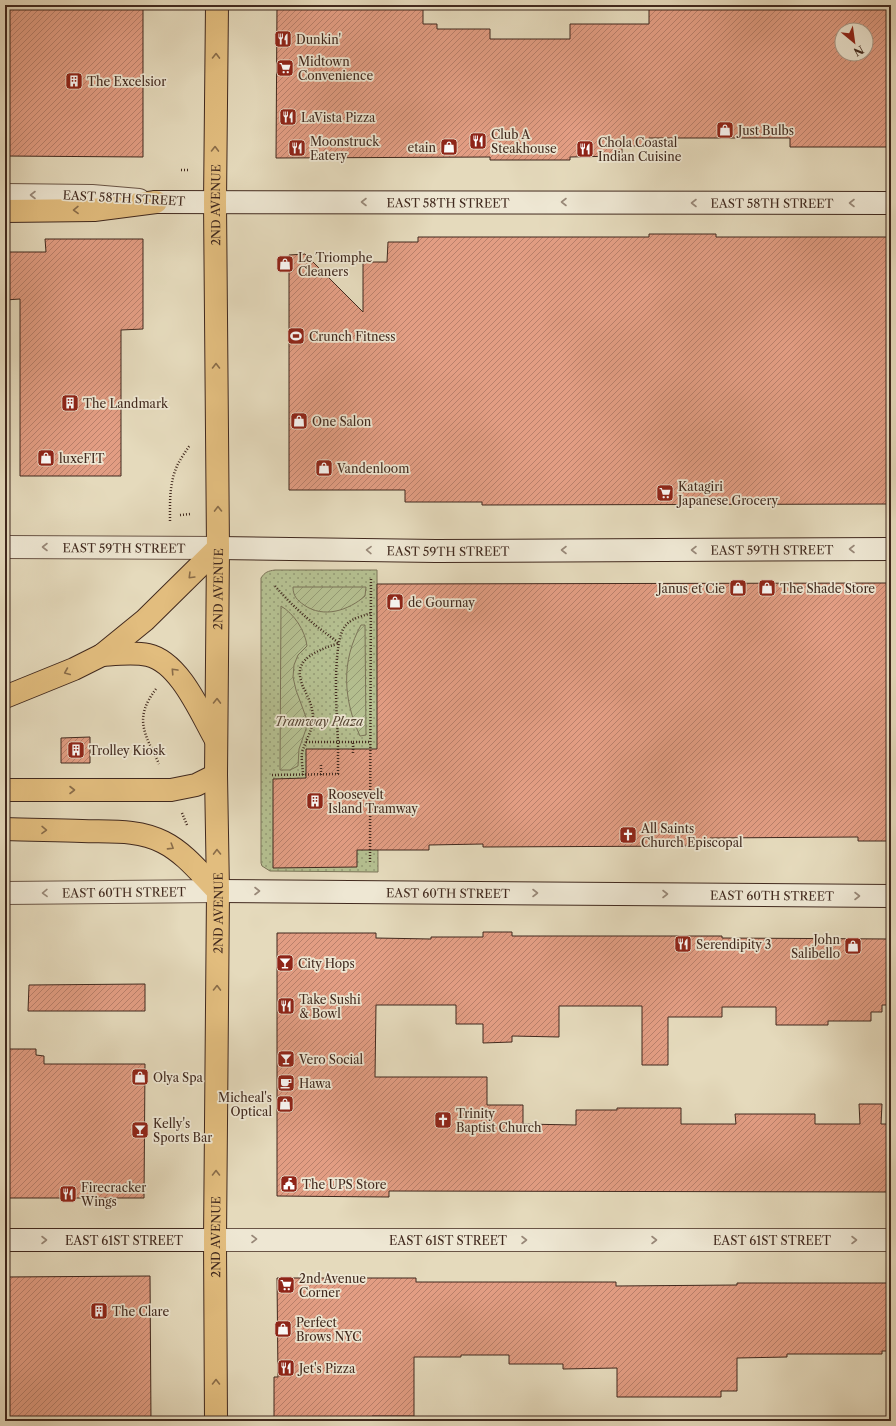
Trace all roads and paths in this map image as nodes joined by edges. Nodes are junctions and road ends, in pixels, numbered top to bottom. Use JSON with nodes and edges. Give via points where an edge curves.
{"nodes":[{"id":1,"x":217,"y":5,"type":"edge"},
{"id":2,"x":181,"y":170,"type":"dead end"},
{"id":3,"x":189,"y":170,"type":"dead end"},
{"id":4,"x":5,"y":195,"type":"edge"},
{"id":5,"x":156,"y":202,"type":"junction"},
{"id":6,"x":215,"y":202,"type":"junction"},
{"id":7,"x":891,"y":203,"type":"edge"},
{"id":8,"x":5,"y":211,"type":"edge"},
{"id":9,"x":191,"y":444,"type":"dead end"},
{"id":10,"x":191,"y":514,"type":"dead end"},
{"id":11,"x":180,"y":515,"type":"dead end"},
{"id":12,"x":170,"y":523,"type":"dead end"},
{"id":13,"x":5,"y":547,"type":"edge"},
{"id":14,"x":218,"y":548,"type":"junction"},
{"id":15,"x":891,"y":549,"type":"edge"},
{"id":16,"x":371,"y":578,"type":"dead end"},
{"id":17,"x":275,"y":586,"type":"dead end"},
{"id":18,"x":371,"y":614,"type":"junction"},
{"id":19,"x":339,"y":643,"type":"junction"},
{"id":20,"x":102,"y":655,"type":"junction"},
{"id":21,"x":154,"y":692,"type":"dead end"},
{"id":22,"x":5,"y":697,"type":"edge"},
{"id":23,"x":216,"y":740,"type":"junction"},
{"id":24,"x":306,"y":742,"type":"junction"},
{"id":25,"x":338,"y":742,"type":"junction"},
{"id":26,"x":353,"y":742,"type":"junction"},
{"id":27,"x":370,"y":742,"type":"junction"},
{"id":28,"x":353,"y":754,"type":"dead end"},
{"id":29,"x":156,"y":757,"type":"dead end"},
{"id":30,"x":321,"y":765,"type":"dead end"},
{"id":31,"x":216,"y":775,"type":"junction"},
{"id":32,"x":272,"y":775,"type":"dead end"},
{"id":33,"x":303,"y":775,"type":"junction"},
{"id":34,"x":321,"y":775,"type":"junction"},
{"id":35,"x":5,"y":790,"type":"edge"},
{"id":36,"x":5,"y":829,"type":"edge"},
{"id":37,"x":370,"y":862,"type":"dead end"},
{"id":38,"x":218,"y":891,"type":"junction"},
{"id":39,"x":5,"y":893,"type":"edge"},
{"id":40,"x":891,"y":896,"type":"edge"},
{"id":41,"x":5,"y":1240,"type":"edge"},
{"id":42,"x":215,"y":1240,"type":"junction"},
{"id":43,"x":891,"y":1240,"type":"edge"},
{"id":44,"x":216,"y":1421,"type":"edge"}],
"edges":[{"from":6,"to":1,"type":"main road","name":"2ND AVENUE","one_way":true},
{"from":2,"to":3,"type":"path"},
{"from":5,"to":4,"type":"main road","name":"EAST 58TH STREET","one_way":true,"via":[[92,196]]},
{"from":5,"to":6,"type":"main road","name":"EAST 58TH STREET"},
{"from":5,"to":8,"type":"main road","one_way":true,"via":[[94,210]]},
{"from":7,"to":6,"type":"main road","name":"EAST 58TH STREET","one_way":true},
{"from":14,"to":6,"type":"main road","name":"2ND AVENUE","one_way":true},
{"from":9,"to":12,"type":"path","via":[[173,476]]},
{"from":10,"to":11,"type":"path"},
{"from":14,"to":13,"type":"main road","name":"EAST 59TH STREET","one_way":true},
{"from":15,"to":14,"type":"main road","name":"EAST 59TH STREET","one_way":true,"via":[[436,551]]},
{"from":14,"to":20,"type":"main road","one_way":true,"via":[[145,620]]},
{"from":23,"to":14,"type":"main road","name":"2ND AVENUE","one_way":true},
{"from":16,"to":18,"type":"path"},
{"from":17,"to":19,"type":"path","via":[[302,614]]},
{"from":18,"to":19,"type":"path","via":[[360,616],[346,625]]},
{"from":18,"to":27,"type":"path"},
{"from":19,"to":24,"type":"path","via":[[314,653],[300,669],[300,678],[313,717],[312,729]]},
{"from":19,"to":25,"type":"path","via":[[336,707]]},
{"from":20,"to":22,"type":"main road","one_way":true},
{"from":23,"to":20,"type":"main road","one_way":true,"via":[[182,681],[167,664],[150,655]]},
{"from":21,"to":29,"type":"path","via":[[144,708],[143,726]]},
{"from":23,"to":31,"type":"main road","name":"2ND AVENUE"},
{"from":24,"to":25,"type":"path"},
{"from":24,"to":33,"type":"path","via":[[302,753]]},
{"from":25,"to":26,"type":"path"},
{"from":25,"to":34,"type":"path","via":[[338,774]]},
{"from":26,"to":27,"type":"path"},
{"from":26,"to":28,"type":"path"},
{"from":27,"to":37,"type":"path"},
{"from":30,"to":34,"type":"path"},
{"from":35,"to":31,"type":"main road","one_way":true,"via":[[171,790],[196,785]]},
{"from":38,"to":31,"type":"main road","name":"2ND AVENUE","one_way":true},
{"from":32,"to":33,"type":"path"},
{"from":33,"to":34,"type":"path"},
{"from":36,"to":38,"type":"main road","one_way":true,"via":[[120,832],[147,836],[177,851]]},
{"from":38,"to":39,"type":"main road","name":"EAST 60TH STREET","one_way":true},
{"from":38,"to":40,"type":"main road","name":"EAST 60TH STREET","one_way":true},
{"from":42,"to":38,"type":"main road","name":"2ND AVENUE","one_way":true},
{"from":41,"to":42,"type":"main road","name":"EAST 61ST STREET","one_way":true},
{"from":42,"to":43,"type":"main road","name":"EAST 61ST STREET","one_way":true},
{"from":44,"to":42,"type":"main road","name":"2ND AVENUE","one_way":true}]}
